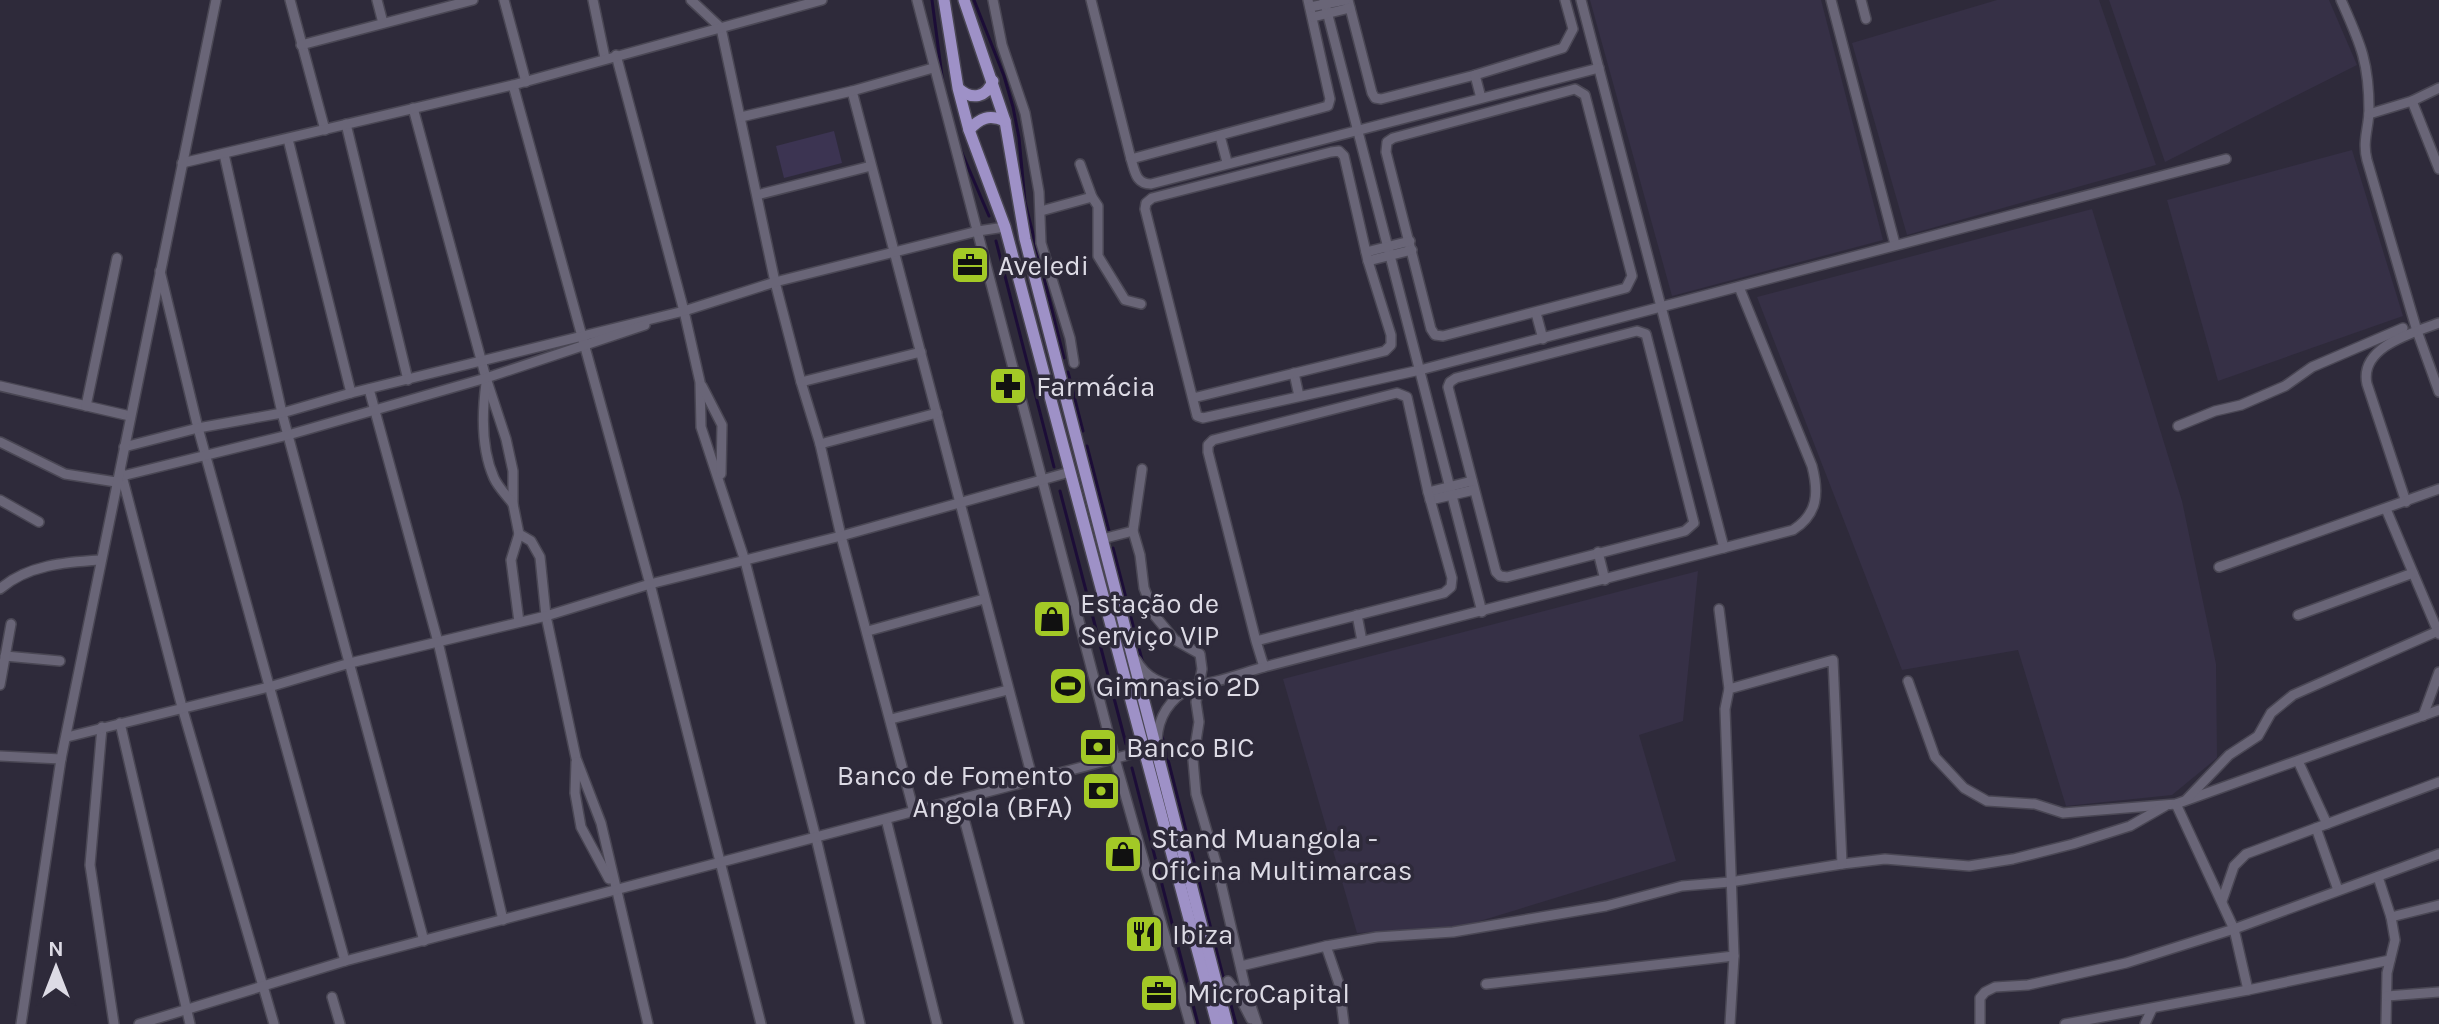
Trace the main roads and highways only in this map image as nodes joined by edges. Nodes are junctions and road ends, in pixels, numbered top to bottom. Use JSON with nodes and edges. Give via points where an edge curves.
{"nodes":[{"id":1,"x":944,"y":0,"type":"edge"},
{"id":2,"x":964,"y":0,"type":"edge"},
{"id":3,"x":993,"y":81,"type":"junction"},
{"id":4,"x":958,"y":88,"type":"junction"},
{"id":5,"x":1005,"y":121,"type":"junction"},
{"id":6,"x":969,"y":130,"type":"junction"},
{"id":7,"x":1217,"y":1024,"type":"edge"},
{"id":8,"x":1227,"y":1024,"type":"edge"}],
"edges":[{"from":1,"to":4,"type":"main road"},
{"from":2,"to":3,"type":"main road"},
{"from":3,"to":4,"type":"main road","via":[[979,96]]},
{"from":3,"to":5,"type":"main road"},
{"from":4,"to":6,"type":"main road"},
{"from":5,"to":6,"type":"main road","via":[[986,117]]},
{"from":5,"to":8,"type":"main road","via":[[1022,223],[1108,538],[1156,748],[1222,982]]},
{"from":6,"to":7,"type":"main road","via":[[1005,227]]}]}
